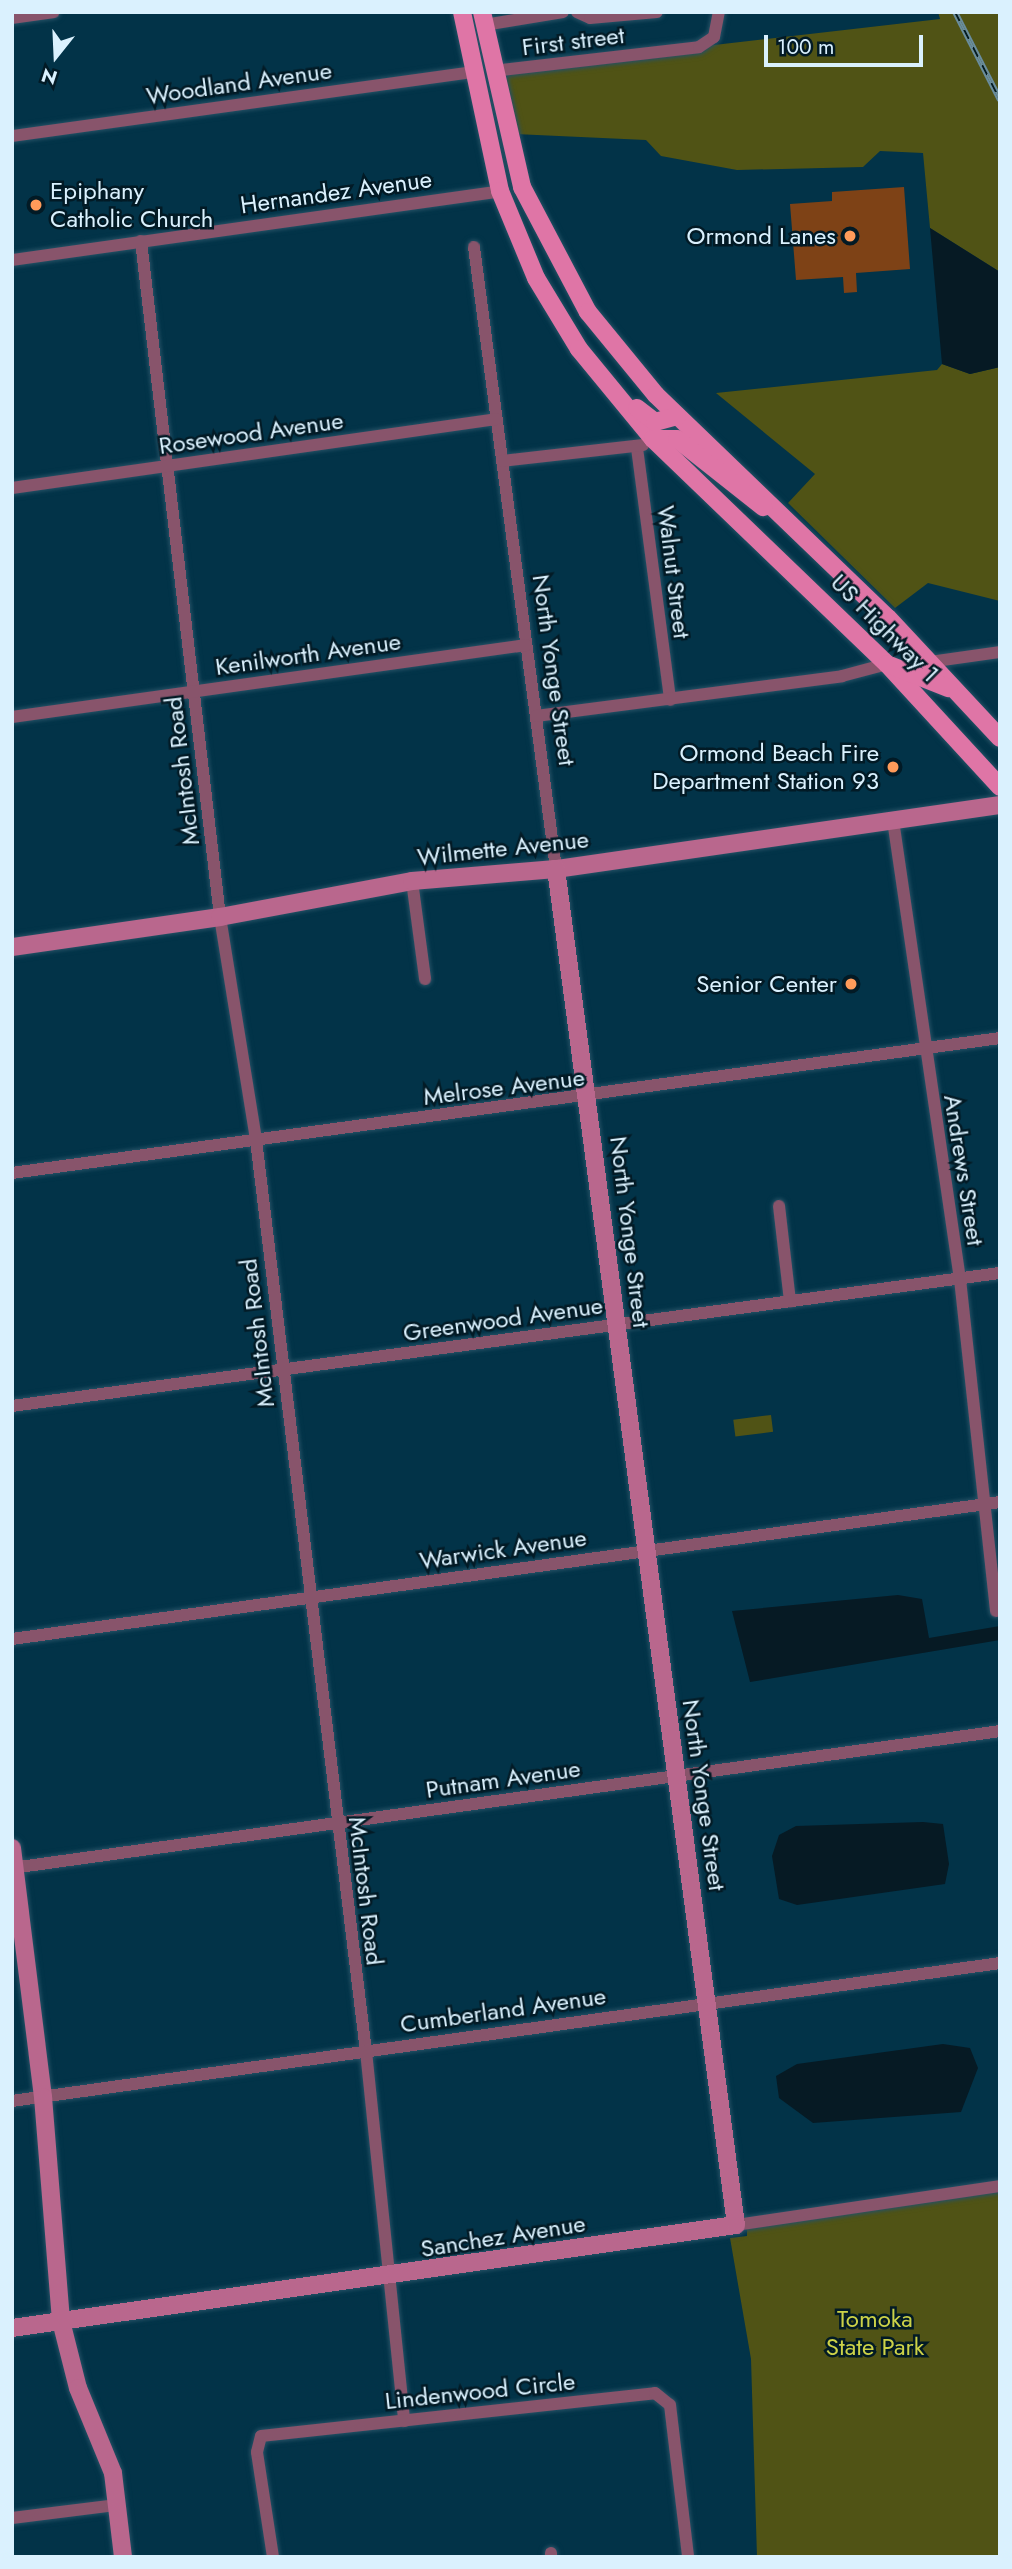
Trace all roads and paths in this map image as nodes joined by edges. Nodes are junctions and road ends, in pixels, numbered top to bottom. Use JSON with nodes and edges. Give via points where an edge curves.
{"nodes":[{"id":1,"x":54,"y":12,"type":"edge"},
{"id":2,"x":462,"y":12,"type":"edge"},
{"id":3,"x":563,"y":12,"type":"edge"},
{"id":4,"x":577,"y":12,"type":"edge"},
{"id":5,"x":657,"y":12,"type":"edge"},
{"id":6,"x":719,"y":12,"type":"edge"},
{"id":7,"x":536,"y":15,"type":"edge"},
{"id":8,"x":12,"y":18,"type":"edge"},
{"id":9,"x":483,"y":19,"type":"edge"},
{"id":10,"x":493,"y":71,"type":"junction"},
{"id":11,"x":472,"y":72,"type":"junction"},
{"id":12,"x":12,"y":135,"type":"edge"},
{"id":13,"x":488,"y":149,"type":"junction"},
{"id":14,"x":520,"y":181,"type":"junction"},
{"id":15,"x":500,"y":191,"type":"junction"},
{"id":16,"x":537,"y":223,"type":"junction"},
{"id":17,"x":141,"y":241,"type":"junction"},
{"id":18,"x":474,"y":247,"type":"dead end"},
{"id":19,"x":12,"y":260,"type":"edge"},
{"id":20,"x":603,"y":383,"type":"junction"},
{"id":21,"x":677,"y":416,"type":"junction"},
{"id":22,"x":496,"y":419,"type":"junction"},
{"id":23,"x":653,"y":439,"type":"junction"},
{"id":24,"x":638,"y":448,"type":"junction"},
{"id":25,"x":502,"y":461,"type":"junction"},
{"id":26,"x":168,"y":466,"type":"junction"},
{"id":27,"x":12,"y":488,"type":"edge"},
{"id":28,"x":790,"y":523,"type":"junction"},
{"id":29,"x":859,"y":637,"type":"junction"},
{"id":30,"x":526,"y":645,"type":"junction"},
{"id":31,"x":1000,"y":652,"type":"edge"},
{"id":32,"x":929,"y":662,"type":"junction"},
{"id":33,"x":887,"y":664,"type":"junction"},
{"id":34,"x":194,"y":691,"type":"junction"},
{"id":35,"x":960,"y":695,"type":"junction"},
{"id":36,"x":670,"y":700,"type":"junction"},
{"id":37,"x":536,"y":716,"type":"junction"},
{"id":38,"x":12,"y":717,"type":"edge"},
{"id":39,"x":1000,"y":738,"type":"edge"},
{"id":40,"x":1000,"y":787,"type":"edge"},
{"id":41,"x":1000,"y":805,"type":"edge"},
{"id":42,"x":893,"y":820,"type":"junction"},
{"id":43,"x":556,"y":869,"type":"junction"},
{"id":44,"x":412,"y":881,"type":"junction"},
{"id":45,"x":219,"y":917,"type":"junction"},
{"id":46,"x":12,"y":947,"type":"edge"},
{"id":47,"x":425,"y":979,"type":"dead end"},
{"id":48,"x":1000,"y":1038,"type":"edge"},
{"id":49,"x":924,"y":1049,"type":"junction"},
{"id":50,"x":587,"y":1097,"type":"junction"},
{"id":51,"x":256,"y":1140,"type":"junction"},
{"id":52,"x":12,"y":1173,"type":"edge"},
{"id":53,"x":779,"y":1206,"type":"dead end"},
{"id":54,"x":1000,"y":1273,"type":"edge"},
{"id":55,"x":960,"y":1279,"type":"junction"},
{"id":56,"x":790,"y":1301,"type":"junction"},
{"id":57,"x":617,"y":1325,"type":"junction"},
{"id":58,"x":282,"y":1370,"type":"junction"},
{"id":59,"x":12,"y":1406,"type":"edge"},
{"id":60,"x":1000,"y":1502,"type":"edge"},
{"id":61,"x":983,"y":1505,"type":"junction"},
{"id":62,"x":647,"y":1551,"type":"junction"},
{"id":63,"x":308,"y":1597,"type":"junction"},
{"id":64,"x":996,"y":1611,"type":"dead end"},
{"id":65,"x":12,"y":1639,"type":"edge"},
{"id":66,"x":1000,"y":1731,"type":"edge"},
{"id":67,"x":677,"y":1775,"type":"junction"},
{"id":68,"x":336,"y":1823,"type":"junction"},
{"id":69,"x":12,"y":1848,"type":"edge"},
{"id":70,"x":13,"y":1867,"type":"edge"},
{"id":71,"x":1000,"y":1963,"type":"edge"},
{"id":72,"x":706,"y":2001,"type":"junction"},
{"id":73,"x":366,"y":2051,"type":"junction"},
{"id":74,"x":43,"y":2097,"type":"junction"},
{"id":75,"x":12,"y":2101,"type":"edge"},
{"id":76,"x":1000,"y":2186,"type":"edge"},
{"id":77,"x":736,"y":2225,"type":"junction"},
{"id":78,"x":392,"y":2277,"type":"junction"},
{"id":79,"x":61,"y":2321,"type":"junction"},
{"id":80,"x":12,"y":2328,"type":"edge"},
{"id":81,"x":404,"y":2421,"type":"junction"},
{"id":82,"x":117,"y":2505,"type":"junction"},
{"id":83,"x":12,"y":2518,"type":"edge"},
{"id":84,"x":123,"y":2557,"type":"edge"},
{"id":85,"x":273,"y":2557,"type":"edge"},
{"id":86,"x":688,"y":2557,"type":"edge"}],
"edges":[{"from":1,"to":8,"type":"street"},
{"from":2,"to":11,"type":"main road"},
{"from":3,"to":7,"type":"street"},
{"from":4,"to":5,"type":"street","via":[[590,18]]},
{"from":6,"to":10,"type":"street","name":"First street","via":[[714,37],[699,47]]},
{"from":7,"to":9,"type":"street"},
{"from":9,"to":10,"type":"main road"},
{"from":10,"to":14,"type":"main road"},
{"from":11,"to":12,"type":"street","name":"Woodland Avenue"},
{"from":11,"to":13,"type":"main road"},
{"from":13,"to":14,"type":"main road","via":[[504,172]]},
{"from":13,"to":15,"type":"main road"},
{"from":14,"to":16,"type":"main road"},
{"from":15,"to":16,"type":"main road"},
{"from":15,"to":17,"type":"street","name":"Hernandez Avenue"},
{"from":15,"to":20,"type":"main road","via":[[536,278]]},
{"from":16,"to":21,"type":"main road","via":[[588,312]]},
{"from":17,"to":19,"type":"street","name":"Hernandez Avenue"},
{"from":17,"to":26,"type":"street","name":"McIntosh Road"},
{"from":18,"to":22,"type":"street","name":"North Yonge Street"},
{"from":20,"to":21,"type":"main road","via":[[622,392],[646,418],[663,421]]},
{"from":20,"to":23,"type":"main road"},
{"from":21,"to":28,"type":"main road","name":"US Highway 1"},
{"from":22,"to":25,"type":"street","name":"North Yonge Street"},
{"from":22,"to":26,"type":"street","name":"Rosewood Avenue"},
{"from":23,"to":24,"type":"street"},
{"from":23,"to":28,"type":"main road","via":[[677,439],[738,492]]},
{"from":23,"to":29,"type":"main road","name":"US Highway 1"},
{"from":24,"to":25,"type":"street"},
{"from":24,"to":36,"type":"street","name":"Walnut Street"},
{"from":25,"to":30,"type":"street","name":"North Yonge Street"},
{"from":26,"to":27,"type":"street","name":"Rosewood Avenue"},
{"from":26,"to":34,"type":"street","name":"McIntosh Road"},
{"from":28,"to":32,"type":"main road","name":"US Highway 1"},
{"from":29,"to":32,"type":"main road","via":[[895,654]]},
{"from":29,"to":33,"type":"main road","name":"US Highway 1"},
{"from":30,"to":34,"type":"street","name":"Kenilworth Avenue"},
{"from":30,"to":37,"type":"street","name":"North Yonge Street"},
{"from":31,"to":32,"type":"street"},
{"from":32,"to":35,"type":"main road","name":"US Highway 1"},
{"from":33,"to":35,"type":"main road"},
{"from":33,"to":36,"type":"street","via":[[842,676]]},
{"from":33,"to":40,"type":"main road","name":"US Highway 1"},
{"from":34,"to":38,"type":"street","name":"Kenilworth Avenue"},
{"from":34,"to":45,"type":"street","name":"McIntosh Road"},
{"from":35,"to":39,"type":"main road","name":"US Highway 1"},
{"from":36,"to":37,"type":"street"},
{"from":37,"to":43,"type":"street","name":"North Yonge Street"},
{"from":41,"to":42,"type":"street","name":"Wilmette Avenue"},
{"from":42,"to":43,"type":"street","name":"Wilmette Avenue"},
{"from":42,"to":49,"type":"street","name":"Andrews Street"},
{"from":43,"to":44,"type":"street","name":"Wilmette Avenue"},
{"from":43,"to":50,"type":"street","name":"North Yonge Street"},
{"from":44,"to":45,"type":"street","name":"Wilmette Avenue"},
{"from":44,"to":47,"type":"street"},
{"from":45,"to":46,"type":"street","name":"Wilmette Avenue"},
{"from":45,"to":51,"type":"street","name":"McIntosh Road"},
{"from":48,"to":49,"type":"street","name":"Melrose Avenue"},
{"from":49,"to":50,"type":"street","name":"Melrose Avenue"},
{"from":49,"to":55,"type":"street","name":"Andrews Street"},
{"from":50,"to":51,"type":"street","name":"Melrose Avenue"},
{"from":50,"to":57,"type":"street","name":"North Yonge Street"},
{"from":51,"to":52,"type":"street","name":"Melrose Avenue"},
{"from":51,"to":58,"type":"street","name":"McIntosh Road"},
{"from":53,"to":56,"type":"street"},
{"from":54,"to":55,"type":"street","name":"Greenwood Avenue"},
{"from":55,"to":56,"type":"street","name":"Greenwood Avenue"},
{"from":55,"to":61,"type":"street","name":"Andrews Street"},
{"from":56,"to":57,"type":"street","name":"Greenwood Avenue"},
{"from":57,"to":58,"type":"street","name":"Greenwood Avenue"},
{"from":57,"to":62,"type":"street","name":"North Yonge Street"},
{"from":58,"to":59,"type":"street","name":"Greenwood Avenue"},
{"from":58,"to":63,"type":"street","name":"McIntosh Road"},
{"from":60,"to":61,"type":"street","name":"Warwick Avenue"},
{"from":61,"to":62,"type":"street","name":"Warwick Avenue"},
{"from":61,"to":64,"type":"street","name":"Andrews Street"},
{"from":62,"to":63,"type":"street","name":"Warwick Avenue"},
{"from":62,"to":67,"type":"street","name":"North Yonge Street"},
{"from":63,"to":65,"type":"street","name":"Warwick Avenue"},
{"from":63,"to":68,"type":"street","name":"McIntosh Road"},
{"from":66,"to":67,"type":"street","name":"Putnam Avenue"},
{"from":67,"to":68,"type":"street","name":"Putnam Avenue"},
{"from":67,"to":72,"type":"street","name":"North Yonge Street"},
{"from":68,"to":70,"type":"street","name":"Putnam Avenue"},
{"from":68,"to":73,"type":"street","name":"McIntosh Road"},
{"from":69,"to":70,"type":"street"},
{"from":70,"to":74,"type":"street"},
{"from":71,"to":72,"type":"street","name":"Cumberland Avenue"},
{"from":72,"to":73,"type":"street","name":"Cumberland Avenue"},
{"from":72,"to":77,"type":"street","name":"North Yonge Street"},
{"from":73,"to":74,"type":"street","name":"Cumberland Avenue"},
{"from":73,"to":78,"type":"street","name":"McIntosh Road"},
{"from":74,"to":75,"type":"street","name":"Cumberland Avenue"},
{"from":74,"to":79,"type":"street"},
{"from":76,"to":77,"type":"street","name":"Sanchez Avenue"},
{"from":77,"to":78,"type":"street","name":"Sanchez Avenue"},
{"from":78,"to":79,"type":"street","name":"Sanchez Avenue"},
{"from":78,"to":81,"type":"street","name":"McIntosh Road"},
{"from":79,"to":80,"type":"street","name":"Sanchez Avenue"},
{"from":79,"to":82,"type":"street","via":[[78,2388],[113,2473]]},
{"from":81,"to":85,"type":"street","name":"Lindenwood Circle","via":[[261,2436],[257,2452]]},
{"from":81,"to":86,"type":"street","name":"Lindenwood Circle","via":[[655,2393],[670,2405]]},
{"from":82,"to":83,"type":"street"},
{"from":82,"to":84,"type":"street"}]}
